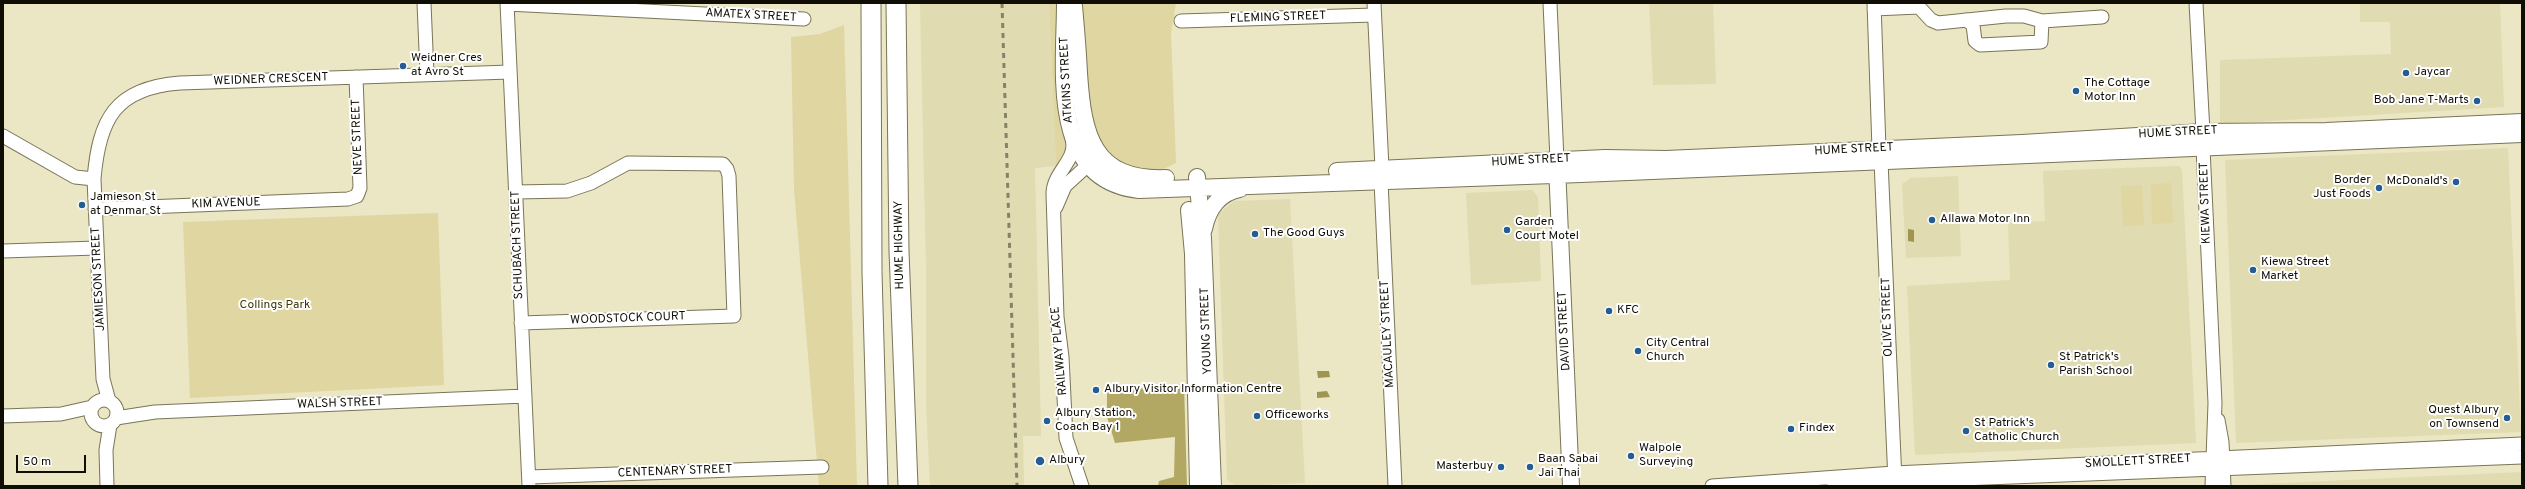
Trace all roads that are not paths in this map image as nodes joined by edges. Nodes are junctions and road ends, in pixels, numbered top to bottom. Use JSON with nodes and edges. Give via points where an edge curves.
{"nodes":[{"id":1,"x":424,"y":3,"type":"edge"},
{"id":2,"x":507,"y":3,"type":"edge"},
{"id":3,"x":865,"y":3,"type":"edge"},
{"id":4,"x":871,"y":3,"type":"edge"},
{"id":5,"x":896,"y":3,"type":"edge"},
{"id":6,"x":902,"y":3,"type":"edge"},
{"id":7,"x":1065,"y":3,"type":"edge"},
{"id":8,"x":1074,"y":3,"type":"edge"},
{"id":9,"x":1550,"y":3,"type":"edge"},
{"id":10,"x":2196,"y":3,"type":"edge"},
{"id":11,"x":1874,"y":6,"type":"edge"},
{"id":12,"x":1374,"y":9,"type":"edge"},
{"id":13,"x":2102,"y":17,"type":"dead end"},
{"id":14,"x":804,"y":19,"type":"dead end"},
{"id":15,"x":1966,"y":20,"type":"junction"},
{"id":16,"x":2042,"y":21,"type":"junction"},
{"id":17,"x":1181,"y":22,"type":"dead end"},
{"id":18,"x":1078,"y":56,"type":"junction"},
{"id":19,"x":872,"y":65,"type":"junction"},
{"id":20,"x":510,"y":72,"type":"junction"},
{"id":21,"x":427,"y":74,"type":"junction"},
{"id":22,"x":356,"y":77,"type":"junction"},
{"id":23,"x":2522,"y":122,"type":"edge"},
{"id":24,"x":1070,"y":128,"type":"junction"},
{"id":25,"x":2203,"y":132,"type":"junction"},
{"id":26,"x":2522,"y":134,"type":"edge"},
{"id":27,"x":3,"y":136,"type":"edge"},
{"id":28,"x":2204,"y":148,"type":"junction"},
{"id":29,"x":1880,"y":155,"type":"junction"},
{"id":30,"x":1088,"y":165,"type":"junction"},
{"id":31,"x":1557,"y":168,"type":"junction"},
{"id":32,"x":1382,"y":174,"type":"junction"},
{"id":33,"x":94,"y":180,"type":"junction"},
{"id":34,"x":1192,"y":182,"type":"junction"},
{"id":35,"x":1258,"y":185,"type":"junction"},
{"id":36,"x":899,"y":189,"type":"junction"},
{"id":37,"x":516,"y":192,"type":"junction"},
{"id":38,"x":356,"y":196,"type":"joint"},
{"id":39,"x":95,"y":209,"type":"junction"},
{"id":40,"x":1054,"y":214,"type":"junction"},
{"id":41,"x":1203,"y":238,"type":"junction"},
{"id":42,"x":97,"y":248,"type":"junction"},
{"id":43,"x":3,"y":251,"type":"edge"},
{"id":44,"x":521,"y":322,"type":"junction"},
{"id":45,"x":103,"y":379,"type":"junction"},
{"id":46,"x":525,"y":396,"type":"junction"},
{"id":47,"x":111,"y":403,"type":"junction"},
{"id":48,"x":94,"y":405,"type":"junction"},
{"id":49,"x":155,"y":412,"type":"junction"},
{"id":50,"x":61,"y":414,"type":"junction"},
{"id":51,"x":3,"y":416,"type":"edge"},
{"id":52,"x":104,"y":422,"type":"junction"},
{"id":53,"x":2522,"y":444,"type":"edge"},
{"id":54,"x":2452,"y":454,"type":"junction"},
{"id":55,"x":2522,"y":457,"type":"edge"},
{"id":56,"x":2217,"y":465,"type":"junction"},
{"id":57,"x":822,"y":467,"type":"dead end"},
{"id":58,"x":1895,"y":481,"type":"edge"},
{"id":59,"x":529,"y":482,"type":"edge"},
{"id":60,"x":107,"y":486,"type":"edge"},
{"id":61,"x":878,"y":486,"type":"edge"},
{"id":62,"x":908,"y":486,"type":"edge"},
{"id":63,"x":1082,"y":486,"type":"edge"},
{"id":64,"x":1198,"y":486,"type":"edge"},
{"id":65,"x":1212,"y":486,"type":"edge"},
{"id":66,"x":1395,"y":486,"type":"edge"},
{"id":67,"x":1571,"y":486,"type":"edge"},
{"id":68,"x":1712,"y":486,"type":"edge"},
{"id":69,"x":2212,"y":486,"type":"edge"},
{"id":70,"x":2224,"y":486,"type":"edge"}],
"edges":[{"from":1,"to":21,"type":"street"},
{"from":2,"to":14,"type":"street","name":"AMATEX STREET"},
{"from":2,"to":20,"type":"street","name":"SCHUBACH STREET"},
{"from":3,"to":19,"type":"highway"},
{"from":4,"to":19,"type":"highway"},
{"from":5,"to":36,"type":"highway","name":"HUME HIGHWAY"},
{"from":6,"to":36,"type":"highway"},
{"from":7,"to":24,"type":"main road","name":"ATKINS STREET","via":[[1066,92]]},
{"from":8,"to":18,"type":"main road","name":"ATKINS STREET"},
{"from":9,"to":31,"type":"street","name":"DAVID STREET"},
{"from":10,"to":25,"type":"street","name":"KIEWA STREET"},
{"from":11,"to":15,"type":"street","via":[[1919,7],[1934,22]]},
{"from":11,"to":29,"type":"street","name":"OLIVE STREET"},
{"from":12,"to":17,"type":"street","name":"FLEMING STREET"},
{"from":12,"to":32,"type":"street","name":"MACAULEY STREET"},
{"from":13,"to":16,"type":"street"},
{"from":15,"to":16,"type":"street","via":[[2024,16]]},
{"from":15,"to":16,"type":"street","via":[[1973,27],[1976,42],[1984,45],[2041,42]]},
{"from":18,"to":30,"type":"main road","via":[[1076,117],[1089,156]]},
{"from":18,"to":34,"type":"main road","name":"ATKINS STREET","via":[[1085,126],[1097,152],[1114,168],[1132,176]]},
{"from":19,"to":61,"type":"highway","via":[[872,272]]},
{"from":20,"to":21,"type":"street","name":"WEIDNER CRESCENT"},
{"from":20,"to":37,"type":"street","name":"SCHUBACH STREET"},
{"from":21,"to":22,"type":"street","name":"WEIDNER CRESCENT"},
{"from":22,"to":33,"type":"street","name":"WEIDNER CRESCENT","via":[[180,83],[144,89],[130,95],[108,117],[96,150]]},
{"from":22,"to":38,"type":"street","name":"NEVE STREET","via":[[360,188]]},
{"from":23,"to":25,"type":"main road","name":"HUME STREET"},
{"from":24,"to":30,"type":"main road","name":"ATKINS STREET","via":[[1077,150]]},
{"from":24,"to":40,"type":"street","name":"RAILWAY PLACE","via":[[1073,153],[1054,181]]},
{"from":25,"to":28,"type":"main road","name":"KIEWA STREET"},
{"from":25,"to":29,"type":"main road","name":"HUME STREET"},
{"from":26,"to":28,"type":"main road","name":"HUME STREET"},
{"from":27,"to":33,"type":"street","via":[[75,177]]},
{"from":28,"to":29,"type":"main road","name":"HUME STREET"},
{"from":28,"to":56,"type":"street","name":"KIEWA STREET","via":[[2215,403],[2222,442]]},
{"from":29,"to":31,"type":"main road","name":"HUME STREET"},
{"from":29,"to":58,"type":"street","name":"OLIVE STREET"},
{"from":30,"to":34,"type":"main road","name":"ATKINS STREET","via":[[1105,179],[1124,187],[1145,190]]},
{"from":30,"to":40,"type":"street","name":"RAILWAY PLACE","via":[[1062,190]]},
{"from":31,"to":32,"type":"main road","name":"HUME STREET"},
{"from":31,"to":67,"type":"main road","name":"DAVID STREET"},
{"from":32,"to":34,"type":"main road","name":"HUME STREET"},
{"from":32,"to":35,"type":"main road","name":"HUME STREET"},
{"from":32,"to":66,"type":"street","name":"MACAULEY STREET"},
{"from":33,"to":39,"type":"street","name":"JAMIESON STREET"},
{"from":34,"to":35,"type":"main road","name":"HUME STREET"},
{"from":34,"to":41,"type":"main road","name":"YOUNG STREET"},
{"from":34,"to":64,"type":"main road","name":"YOUNG STREET"},
{"from":35,"to":41,"type":"main road","via":[[1236,190],[1221,197],[1208,214]]},
{"from":36,"to":62,"type":"highway","name":"HUME HIGHWAY"},
{"from":37,"to":44,"type":"street","name":"SCHUBACH STREET"},
{"from":37,"to":44,"type":"street","name":"WOODSTOCK COURT","via":[[567,191],[581,187],[628,163],[728,164],[736,317]]},
{"from":38,"to":39,"type":"street","name":"KIM AVENUE","via":[[348,199]]},
{"from":39,"to":42,"type":"street","name":"JAMIESON STREET"},
{"from":40,"to":63,"type":"street","name":"RAILWAY PLACE","via":[[1057,322],[1062,357],[1066,438]]},
{"from":41,"to":65,"type":"main road","name":"YOUNG STREET"},
{"from":42,"to":43,"type":"street"},
{"from":42,"to":45,"type":"street","name":"JAMIESON STREET"},
{"from":44,"to":46,"type":"street","name":"SCHUBACH STREET"},
{"from":45,"to":47,"type":"street","name":"JAMIESON STREET"},
{"from":45,"to":48,"type":"street","name":"JAMIESON STREET"},
{"from":46,"to":49,"type":"street","name":"WALSH STREET"},
{"from":46,"to":59,"type":"street","name":"SCHUBACH STREET"},
{"from":47,"to":48,"type":"street","via":[[102,400]]},
{"from":47,"to":49,"type":"street","name":"WALSH STREET"},
{"from":47,"to":52,"type":"street","via":[[117,411]]},
{"from":48,"to":50,"type":"street","name":"WALSH STREET"},
{"from":48,"to":52,"type":"street","via":[[91,414]]},
{"from":49,"to":52,"type":"street","name":"WALSH STREET"},
{"from":50,"to":51,"type":"street","name":"WALSH STREET"},
{"from":50,"to":52,"type":"street","name":"WALSH STREET"},
{"from":52,"to":60,"type":"street"},
{"from":53,"to":54,"type":"street","name":"SMOLLETT STREET"},
{"from":54,"to":55,"type":"street","name":"SMOLLETT STREET"},
{"from":54,"to":56,"type":"street","name":"SMOLLETT STREET"},
{"from":56,"to":58,"type":"street","name":"SMOLLETT STREET","via":[[1987,474]]},
{"from":56,"to":69,"type":"street","name":"KIEWA STREET"},
{"from":56,"to":70,"type":"street","name":"KIEWA STREET"},
{"from":57,"to":59,"type":"street","name":"CENTENARY STREET"},
{"from":58,"to":68,"type":"street","name":"SMOLLETT STREET"}]}
